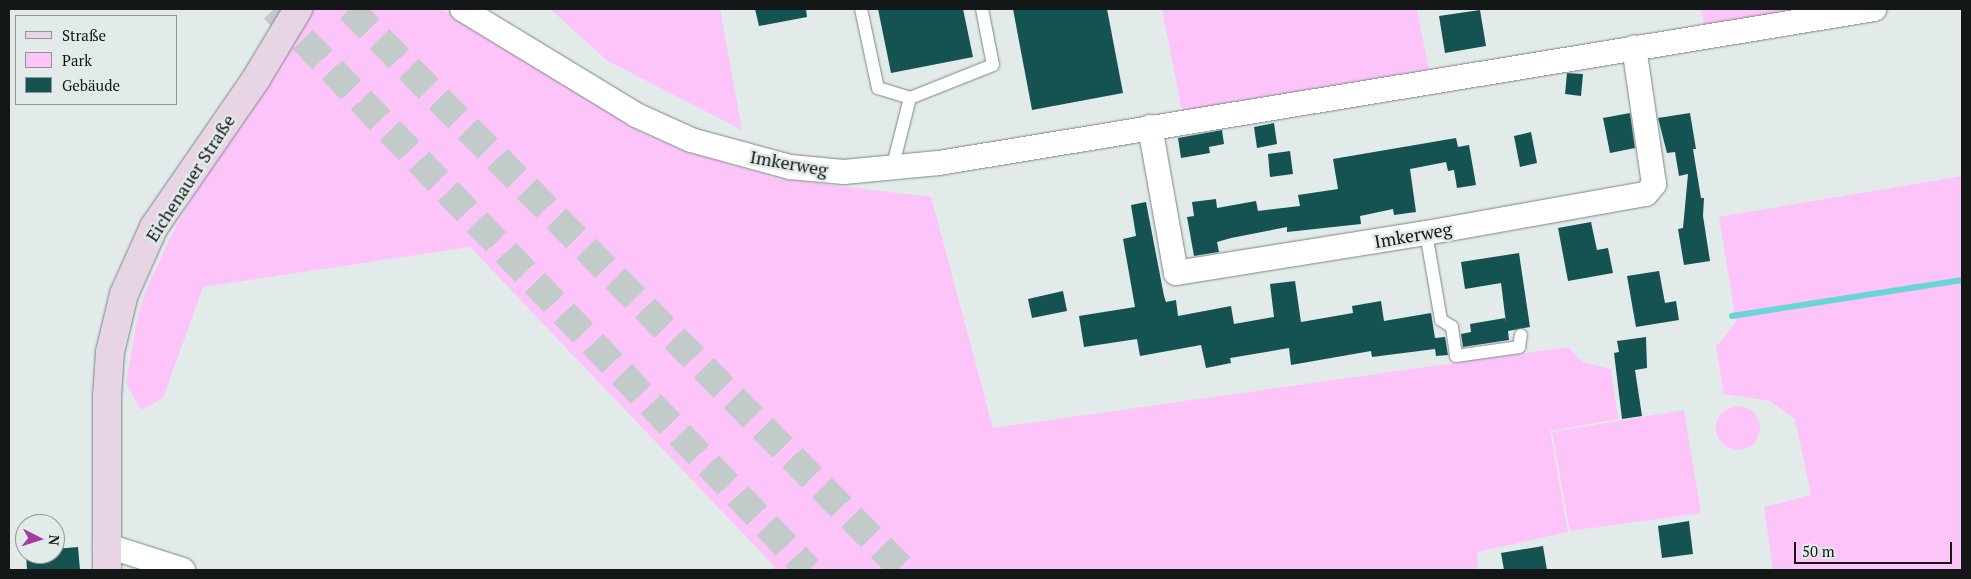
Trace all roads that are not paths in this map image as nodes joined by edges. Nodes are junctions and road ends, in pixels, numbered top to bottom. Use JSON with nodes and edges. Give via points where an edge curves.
{"nodes":[{"id":1,"x":298,"y":9,"type":"edge"},
{"id":2,"x":462,"y":9,"type":"edge"},
{"id":3,"x":861,"y":9,"type":"edge"},
{"id":4,"x":982,"y":9,"type":"edge"},
{"id":5,"x":1874,"y":9,"type":"edge"},
{"id":6,"x":1634,"y":47,"type":"junction"},
{"id":7,"x":910,"y":98,"type":"junction"},
{"id":8,"x":1150,"y":127,"type":"junction"},
{"id":9,"x":892,"y":169,"type":"junction"},
{"id":10,"x":1426,"y":234,"type":"junction"},
{"id":11,"x":1521,"y":335,"type":"dead end"},
{"id":12,"x":106,"y":558,"type":"edge"},
{"id":13,"x":183,"y":570,"type":"edge"}],
"edges":[{"from":1,"to":12,"type":"street","name":"Eichenauer Straße","via":[[266,64],[154,227],[124,294],[109,370]]},
{"from":2,"to":9,"type":"street","name":"Imkerweg","via":[[636,115],[692,140],[790,167],[844,172]]},
{"from":3,"to":7,"type":"lane","via":[[878,88]]},
{"from":4,"to":7,"type":"lane","via":[[993,65]]},
{"from":5,"to":6,"type":"street","name":"Imkerweg"},
{"from":6,"to":8,"type":"street","name":"Imkerweg"},
{"from":6,"to":10,"type":"street","name":"Imkerweg","via":[[1654,184],[1646,194]]},
{"from":7,"to":9,"type":"lane"},
{"from":8,"to":9,"type":"street","name":"Imkerweg"},
{"from":8,"to":10,"type":"street","name":"Imkerweg","via":[[1176,274]]},
{"from":10,"to":11,"type":"lane","via":[[1441,320],[1452,327],[1456,356],[1519,347]]},
{"from":12,"to":13,"type":"street"}]}
